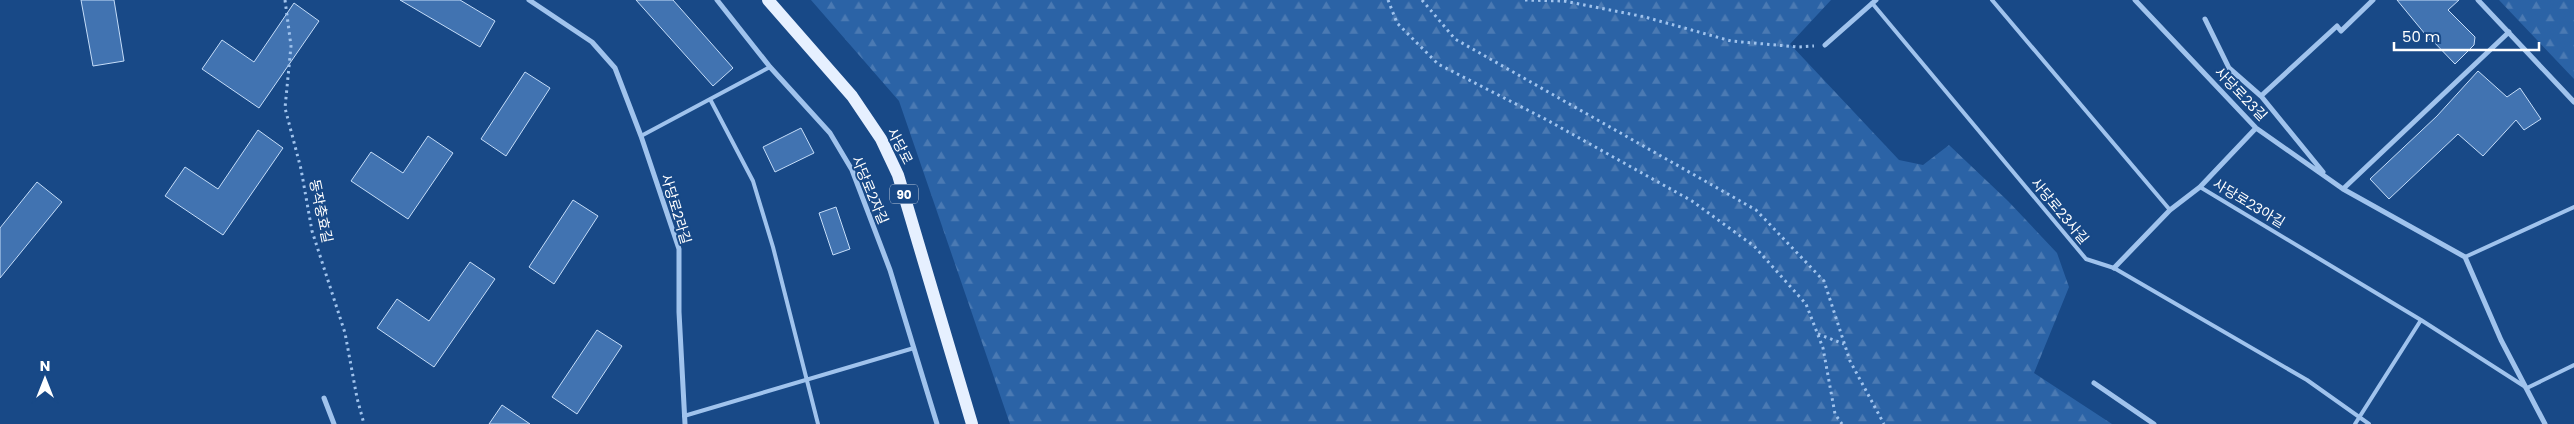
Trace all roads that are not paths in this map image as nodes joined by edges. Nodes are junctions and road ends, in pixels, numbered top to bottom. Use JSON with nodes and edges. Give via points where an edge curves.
{"nodes":[{"id":1,"x":529,"y":0,"type":"edge"},
{"id":2,"x":717,"y":0,"type":"edge"},
{"id":3,"x":768,"y":0,"type":"edge"},
{"id":4,"x":1992,"y":0,"type":"edge"},
{"id":5,"x":2135,"y":0,"type":"edge"},
{"id":6,"x":2373,"y":0,"type":"edge"},
{"id":7,"x":2478,"y":0,"type":"edge"},
{"id":8,"x":1874,"y":2,"type":"edge"},
{"id":9,"x":2205,"y":19,"type":"dead end"},
{"id":10,"x":2509,"y":32,"type":"junction"},
{"id":11,"x":1825,"y":45,"type":"road end"},
{"id":12,"x":770,"y":67,"type":"junction"},
{"id":13,"x":2261,"y":96,"type":"junction"},
{"id":14,"x":710,"y":99,"type":"junction"},
{"id":15,"x":2574,"y":102,"type":"edge"},
{"id":16,"x":2256,"y":128,"type":"junction"},
{"id":17,"x":641,"y":136,"type":"junction"},
{"id":18,"x":2326,"y":176,"type":"junction"},
{"id":19,"x":2200,"y":187,"type":"junction"},
{"id":20,"x":2343,"y":190,"type":"junction"},
{"id":21,"x":2574,"y":207,"type":"edge"},
{"id":22,"x":2170,"y":210,"type":"junction"},
{"id":23,"x":2465,"y":257,"type":"junction"},
{"id":24,"x":2114,"y":268,"type":"junction"},
{"id":25,"x":2421,"y":320,"type":"junction"},
{"id":26,"x":914,"y":348,"type":"junction"},
{"id":27,"x":2574,"y":365,"type":"edge"},
{"id":28,"x":806,"y":380,"type":"junction"},
{"id":29,"x":2094,"y":382,"type":"dead end"},
{"id":30,"x":2527,"y":388,"type":"junction"},
{"id":31,"x":324,"y":398,"type":"dead end"},
{"id":32,"x":684,"y":416,"type":"junction"},
{"id":33,"x":2359,"y":418,"type":"junction"},
{"id":34,"x":334,"y":424,"type":"edge"},
{"id":35,"x":685,"y":424,"type":"edge"},
{"id":36,"x":818,"y":424,"type":"edge"},
{"id":37,"x":937,"y":424,"type":"edge"},
{"id":38,"x":972,"y":424,"type":"edge"},
{"id":39,"x":2154,"y":424,"type":"edge"},
{"id":40,"x":2355,"y":424,"type":"edge"},
{"id":41,"x":2370,"y":424,"type":"edge"},
{"id":42,"x":2545,"y":424,"type":"edge"}],
"edges":[{"from":1,"to":17,"type":"street","name":"사당로2라길","via":[[592,42],[615,68]]},
{"from":2,"to":12,"type":"street","name":"사당로2자길"},
{"from":3,"to":38,"type":"main road","name":"사당로","number":"90","via":[[852,96],[881,139],[898,175]]},
{"from":4,"to":22,"type":"lane"},
{"from":5,"to":16,"type":"street","name":"사당로23길"},
{"from":6,"to":13,"type":"street","via":[[2341,30],[2336,26]]},
{"from":7,"to":10,"type":"street"},
{"from":8,"to":11,"type":"street"},
{"from":8,"to":24,"type":"lane","name":"사당로23사길","via":[[2086,259]]},
{"from":9,"to":13,"type":"street","via":[[2229,68]]},
{"from":10,"to":15,"type":"street"},
{"from":10,"to":20,"type":"street"},
{"from":12,"to":14,"type":"lane"},
{"from":12,"to":26,"type":"street","name":"사당로2자길","via":[[830,133],[852,170],[890,270]]},
{"from":13,"to":18,"type":"street"},
{"from":14,"to":17,"type":"lane"},
{"from":14,"to":28,"type":"lane","via":[[753,181],[773,246]]},
{"from":16,"to":18,"type":"street","name":"사당로23길"},
{"from":16,"to":19,"type":"street"},
{"from":17,"to":32,"type":"street","name":"사당로2라길","via":[[679,249]]},
{"from":18,"to":20,"type":"street","name":"사당로23길"},
{"from":19,"to":22,"type":"street","name":"사당로23아길"},
{"from":19,"to":25,"type":"lane","name":"사당로23아길"},
{"from":20,"to":23,"type":"street","name":"사당로23길"},
{"from":21,"to":23,"type":"lane"},
{"from":22,"to":24,"type":"street","name":"사당로23아길"},
{"from":23,"to":30,"type":"street","via":[[2501,340]]},
{"from":24,"to":33,"type":"lane","name":"사당로23사길","via":[[2307,380]]},
{"from":25,"to":30,"type":"lane","name":"사당로23아길"},
{"from":25,"to":33,"type":"lane"},
{"from":26,"to":28,"type":"lane"},
{"from":26,"to":37,"type":"street","name":"사당로2자길"},
{"from":27,"to":30,"type":"lane"},
{"from":28,"to":32,"type":"lane"},
{"from":28,"to":36,"type":"lane"},
{"from":29,"to":39,"type":"street"},
{"from":30,"to":42,"type":"street"},
{"from":31,"to":34,"type":"street"},
{"from":32,"to":35,"type":"street","name":"사당로2라길"},
{"from":33,"to":40,"type":"lane"},
{"from":33,"to":41,"type":"lane","name":"사당로23사길"}]}
